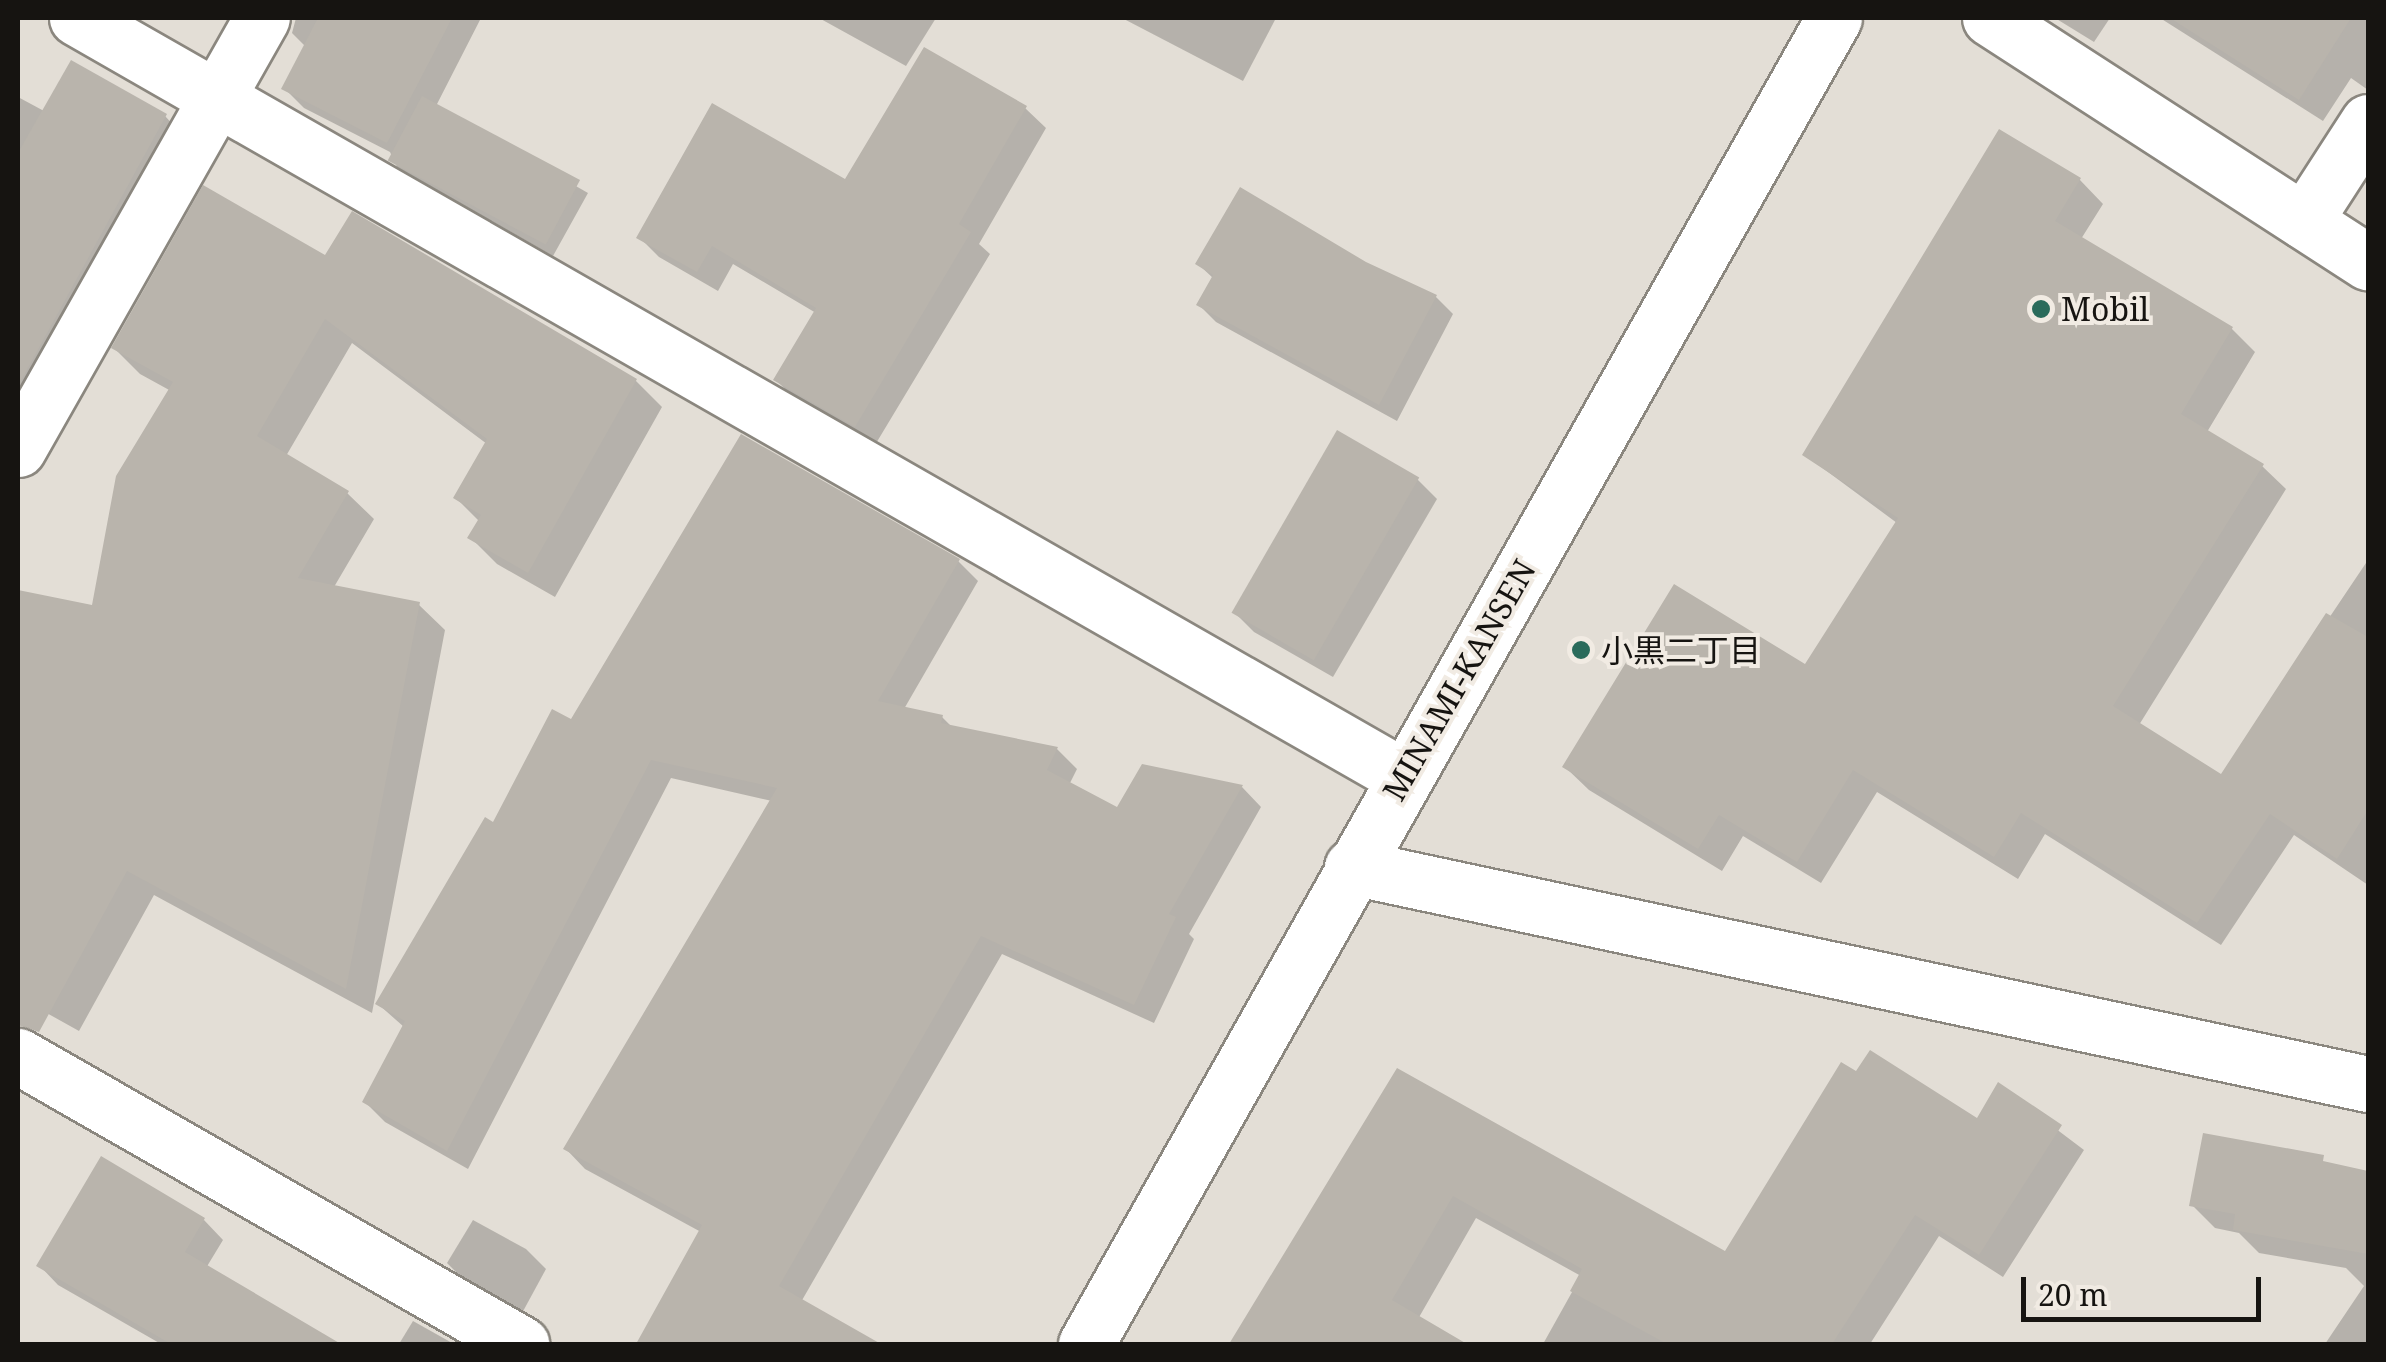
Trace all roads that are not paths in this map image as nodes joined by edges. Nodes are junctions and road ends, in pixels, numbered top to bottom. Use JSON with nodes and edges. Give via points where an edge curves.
{"nodes":[{"id":1,"x":77,"y":18,"type":"edge"},
{"id":2,"x":262,"y":18,"type":"edge"},
{"id":3,"x":1834,"y":18,"type":"edge"},
{"id":4,"x":1990,"y":18,"type":"edge"},
{"id":5,"x":217,"y":96,"type":"junction"},
{"id":6,"x":2368,"y":122,"type":"edge"},
{"id":7,"x":2304,"y":220,"type":"junction"},
{"id":8,"x":2368,"y":263,"type":"edge"},
{"id":9,"x":18,"y":449,"type":"edge"},
{"id":10,"x":1404,"y":777,"type":"junction"},
{"id":11,"x":1352,"y":866,"type":"junction"},
{"id":12,"x":18,"y":1056,"type":"edge"},
{"id":13,"x":2368,"y":1084,"type":"edge"},
{"id":14,"x":521,"y":1344,"type":"edge"},
{"id":15,"x":1086,"y":1344,"type":"edge"}],
"edges":[{"from":1,"to":5,"type":"street"},
{"from":2,"to":5,"type":"street"},
{"from":3,"to":10,"type":"street","name":"MINAMI-KANSEN"},
{"from":4,"to":7,"type":"street"},
{"from":5,"to":9,"type":"street"},
{"from":5,"to":10,"type":"street"},
{"from":6,"to":7,"type":"street"},
{"from":7,"to":8,"type":"street"},
{"from":10,"to":11,"type":"street","name":"MINAMI-KANSEN"},
{"from":11,"to":13,"type":"street"},
{"from":11,"to":15,"type":"street","name":"MINAMI-KANSEN"},
{"from":12,"to":14,"type":"street"}]}
